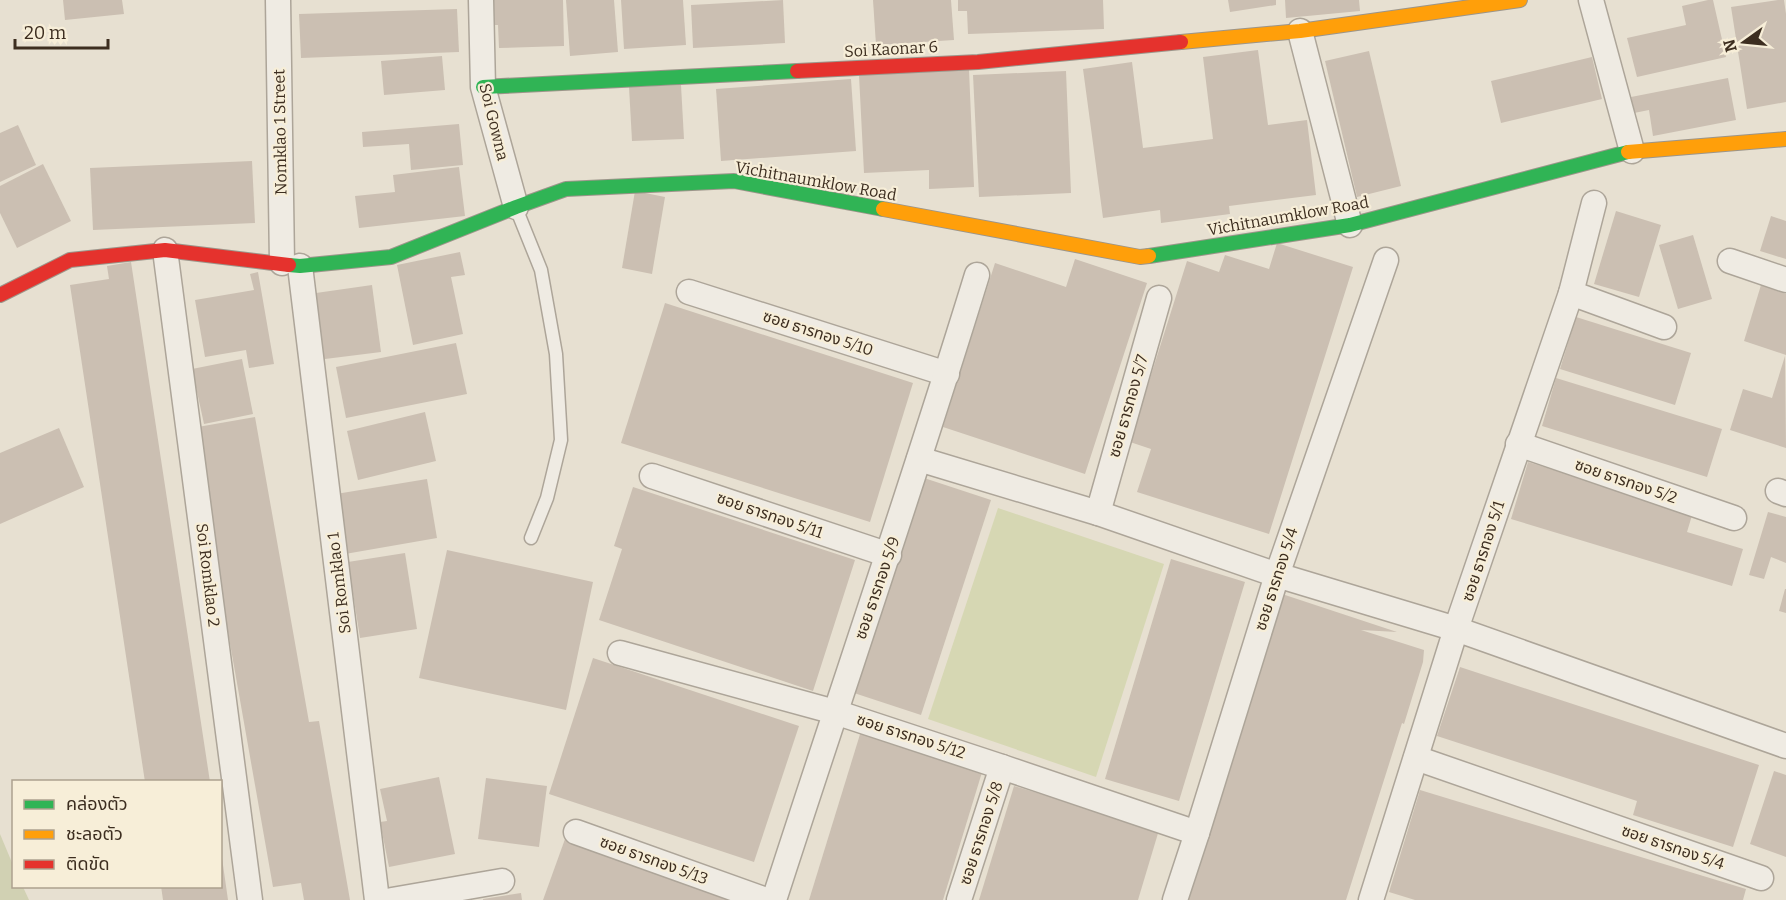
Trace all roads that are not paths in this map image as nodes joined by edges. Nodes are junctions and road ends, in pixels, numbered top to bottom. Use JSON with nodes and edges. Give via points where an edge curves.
{"nodes":[{"id":1,"x":278,"y":0,"type":"edge"},
{"id":2,"x":481,"y":0,"type":"edge"},
{"id":3,"x":1520,"y":0,"type":"edge"},
{"id":4,"x":1591,"y":0,"type":"edge"},
{"id":5,"x":1300,"y":31,"type":"junction"},
{"id":6,"x":483,"y":87,"type":"junction"},
{"id":7,"x":1786,"y":139,"type":"edge"},
{"id":8,"x":1632,"y":151,"type":"junction"},
{"id":9,"x":1594,"y":203,"type":"dead end"},
{"id":10,"x":516,"y":207,"type":"junction"},
{"id":11,"x":1350,"y":225,"type":"junction"},
{"id":12,"x":165,"y":250,"type":"junction"},
{"id":13,"x":1386,"y":260,"type":"dead end"},
{"id":14,"x":1730,"y":261,"type":"dead end"},
{"id":15,"x":291,"y":265,"type":"junction"},
{"id":16,"x":977,"y":275,"type":"dead end"},
{"id":17,"x":1786,"y":280,"type":"edge"},
{"id":18,"x":689,"y":291,"type":"dead end"},
{"id":19,"x":1570,"y":293,"type":"junction"},
{"id":20,"x":0,"y":295,"type":"edge"},
{"id":21,"x":1159,"y":298,"type":"dead end"},
{"id":22,"x":1664,"y":327,"type":"dead end"},
{"id":23,"x":947,"y":374,"type":"junction"},
{"id":24,"x":1518,"y":444,"type":"junction"},
{"id":25,"x":920,"y":459,"type":"junction"},
{"id":26,"x":652,"y":476,"type":"dead end"},
{"id":27,"x":1098,"y":513,"type":"junction"},
{"id":28,"x":1734,"y":518,"type":"dead end"},
{"id":29,"x":531,"y":538,"type":"dead end"},
{"id":30,"x":889,"y":555,"type":"junction"},
{"id":31,"x":1277,"y":575,"type":"junction"},
{"id":32,"x":1456,"y":629,"type":"junction"},
{"id":33,"x":620,"y":653,"type":"dead end"},
{"id":34,"x":835,"y":712,"type":"junction"},
{"id":35,"x":1786,"y":746,"type":"edge"},
{"id":36,"x":1416,"y":758,"type":"junction"},
{"id":37,"x":1002,"y":766,"type":"junction"},
{"id":38,"x":576,"y":832,"type":"dead end"},
{"id":39,"x":1197,"y":833,"type":"junction"},
{"id":40,"x":1761,"y":878,"type":"dead end"},
{"id":41,"x":502,"y":881,"type":"dead end"},
{"id":42,"x":250,"y":900,"type":"edge"},
{"id":43,"x":377,"y":900,"type":"edge"},
{"id":44,"x":392,"y":900,"type":"edge"},
{"id":45,"x":766,"y":900,"type":"edge"},
{"id":46,"x":774,"y":900,"type":"edge"},
{"id":47,"x":959,"y":900,"type":"edge"},
{"id":48,"x":1175,"y":900,"type":"edge"},
{"id":49,"x":1371,"y":900,"type":"edge"}],
"edges":[{"from":1,"to":15,"type":"street","name":"Nomklao 1 Street"},
{"from":2,"to":6,"type":"street","name":"Soi Gowna"},
{"from":3,"to":5,"type":"street","name":"Soi Kaonar 6"},
{"from":4,"to":8,"type":"street"},
{"from":5,"to":6,"type":"street","name":"Soi Kaonar 6","via":[[978,62]]},
{"from":5,"to":11,"type":"street"},
{"from":6,"to":10,"type":"street","name":"Soi Gowna"},
{"from":7,"to":8,"type":"street","name":"Vichitnaumklow Road"},
{"from":8,"to":11,"type":"street","name":"Vichitnaumklow Road"},
{"from":9,"to":19,"type":"street","name":"ซอย ธารทอง 5/1"},
{"from":10,"to":11,"type":"street","name":"Vichitnaumklow Road","via":[[566,189],[734,181],[1140,257]]},
{"from":10,"to":15,"type":"street","name":"Vichitnaumklow Road","via":[[391,257]]},
{"from":10,"to":29,"type":"lane","via":[[541,270],[556,354],[561,440],[547,498]]},
{"from":12,"to":15,"type":"street","name":"Vichitnaumklow Road"},
{"from":12,"to":20,"type":"street","name":"Vichitnaumklow Road","via":[[70,260]]},
{"from":12,"to":42,"type":"street","name":"Soi Romklao 2"},
{"from":13,"to":31,"type":"street","name":"ซอย ธารทอง 5/4"},
{"from":14,"to":17,"type":"street"},
{"from":15,"to":43,"type":"street","name":"Soi Romklao 1"},
{"from":16,"to":23,"type":"street","name":"ซอย ธารทอง 5/9"},
{"from":18,"to":23,"type":"street","name":"ซอย ธารทอง 5/10"},
{"from":19,"to":22,"type":"street"},
{"from":19,"to":24,"type":"street","name":"ซอย ธารทอง 5/1"},
{"from":21,"to":27,"type":"street","name":"ซอย ธารทอง 5/7"},
{"from":23,"to":25,"type":"street","name":"ซอย ธารทอง 5/9"},
{"from":24,"to":28,"type":"street","name":"ซอย ธารทอง 5/2"},
{"from":24,"to":32,"type":"street","name":"ซอย ธารทอง 5/1"},
{"from":25,"to":27,"type":"street"},
{"from":25,"to":30,"type":"street","name":"ซอย ธารทอง 5/9"},
{"from":26,"to":30,"type":"street","name":"ซอย ธารทอง 5/11"},
{"from":27,"to":31,"type":"street"},
{"from":30,"to":34,"type":"street","name":"ซอย ธารทอง 5/9"},
{"from":31,"to":32,"type":"street"},
{"from":31,"to":39,"type":"street","name":"ซอย ธารทอง 5/4"},
{"from":32,"to":35,"type":"street"},
{"from":32,"to":36,"type":"street","name":"ซอย ธารทอง 5/1"},
{"from":33,"to":34,"type":"street","name":"ซอย ธารทอง 5/12"},
{"from":34,"to":37,"type":"street","name":"ซอย ธารทอง 5/12"},
{"from":34,"to":46,"type":"street","name":"ซอย ธารทอง 5/9"},
{"from":36,"to":40,"type":"street","name":"ซอย ธารทอง 5/4"},
{"from":36,"to":49,"type":"street","name":"ซอย ธารทอง 5/1"},
{"from":37,"to":39,"type":"street","name":"ซอย ธารทอง 5/12"},
{"from":37,"to":47,"type":"street","name":"ซอย ธารทอง 5/8"},
{"from":38,"to":45,"type":"street","name":"ซอย ธารทอง 5/13"},
{"from":39,"to":48,"type":"street","name":"ซอย ธารทอง 5/4"},
{"from":41,"to":44,"type":"street"}]}
